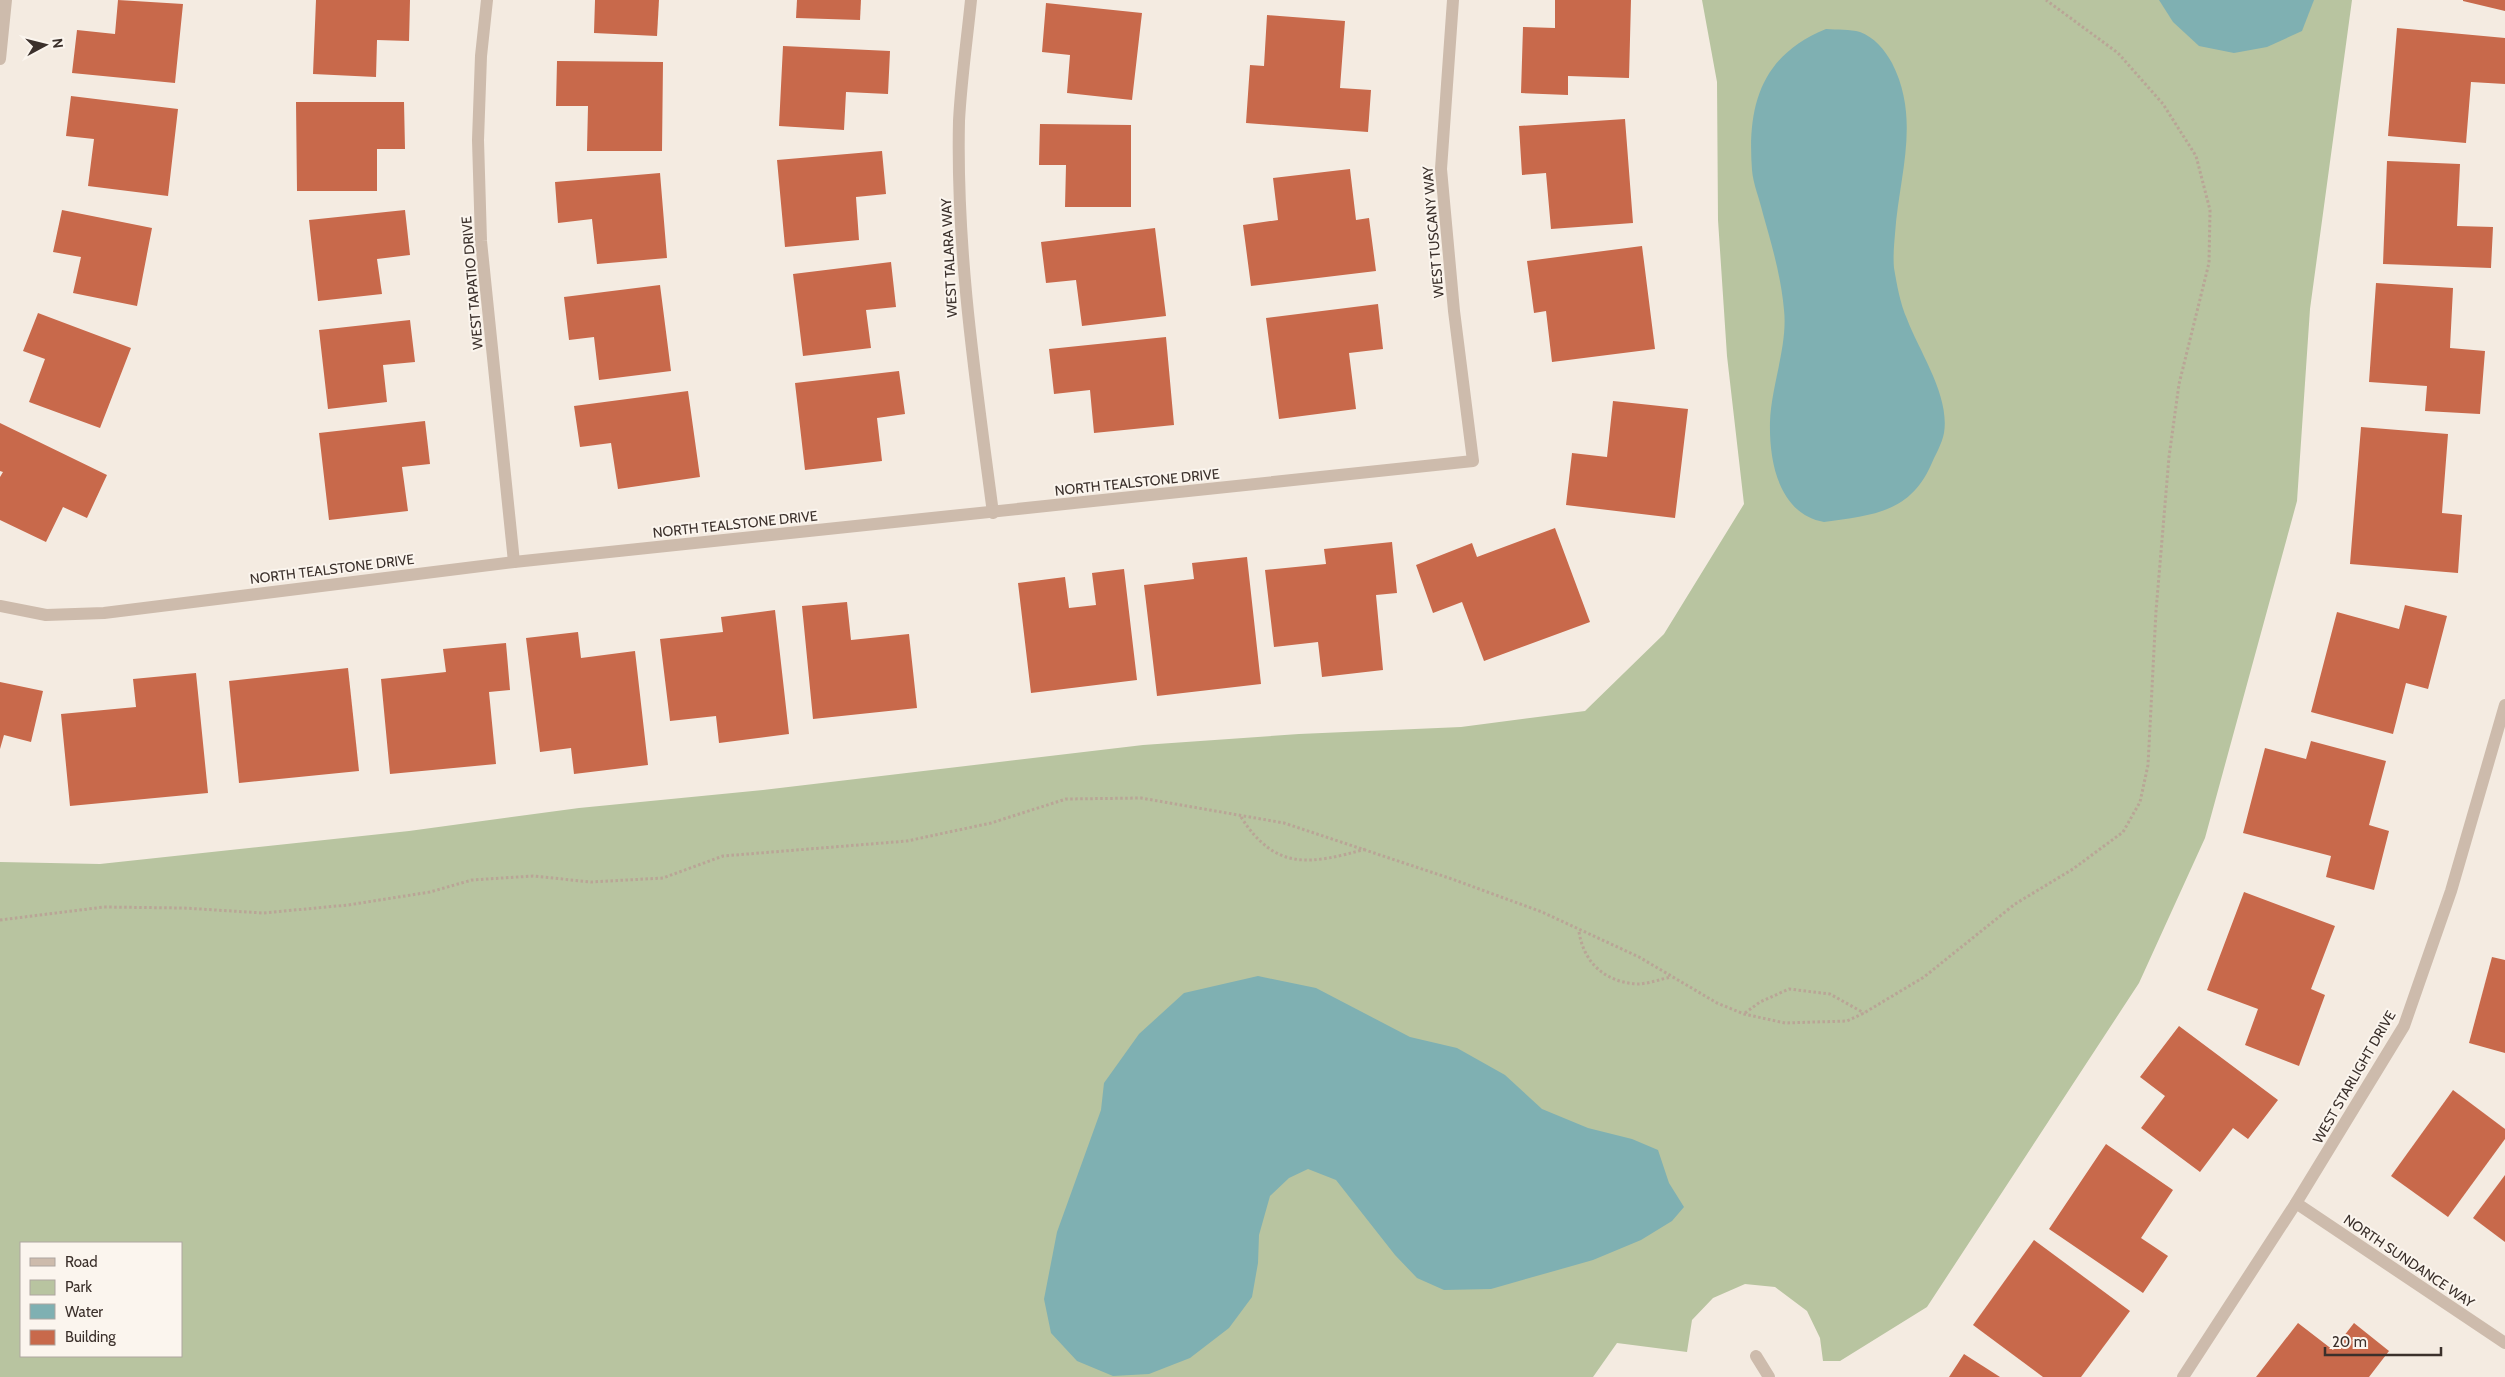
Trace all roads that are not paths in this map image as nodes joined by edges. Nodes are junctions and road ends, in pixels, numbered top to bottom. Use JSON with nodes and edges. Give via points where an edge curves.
{"nodes":[{"id":1,"x":6,"y":0,"type":"edge"},
{"id":2,"x":487,"y":0,"type":"edge"},
{"id":3,"x":971,"y":0,"type":"edge"},
{"id":4,"x":1453,"y":0,"type":"edge"},
{"id":5,"x":0,"y":59,"type":"edge"},
{"id":6,"x":1473,"y":461,"type":"joint"},
{"id":7,"x":993,"y":513,"type":"junction"},
{"id":8,"x":514,"y":562,"type":"junction"},
{"id":9,"x":0,"y":606,"type":"edge"},
{"id":10,"x":2505,"y":705,"type":"edge"},
{"id":11,"x":2296,"y":1203,"type":"junction"},
{"id":12,"x":2505,"y":1343,"type":"edge"},
{"id":13,"x":1756,"y":1356,"type":"dead end"},
{"id":14,"x":1769,"y":1377,"type":"edge"},
{"id":15,"x":2183,"y":1377,"type":"edge"}],
"edges":[{"from":1,"to":5,"type":"street"},
{"from":2,"to":8,"type":"street","name":"WEST TAPATIO DRIVE","via":[[478,140],[481,241]]},
{"from":3,"to":7,"type":"street","name":"WEST TALARA WAY","via":[[960,120],[964,290]]},
{"from":4,"to":6,"type":"street","name":"WEST TUSCANY WAY","via":[[1441,169],[1454,311]]},
{"from":6,"to":7,"type":"street","name":"NORTH TEALSTONE DRIVE"},
{"from":7,"to":8,"type":"street","name":"NORTH TEALSTONE DRIVE"},
{"from":8,"to":9,"type":"street","name":"NORTH TEALSTONE DRIVE","via":[[104,613],[46,615]]},
{"from":10,"to":11,"type":"street","name":"WEST STARLIGHT DRIVE","via":[[2451,891],[2404,1026]]},
{"from":11,"to":12,"type":"street","name":"NORTH SUNDANCE WAY"},
{"from":11,"to":15,"type":"street","name":"WEST STARLIGHT DRIVE"},
{"from":13,"to":14,"type":"street"}]}
